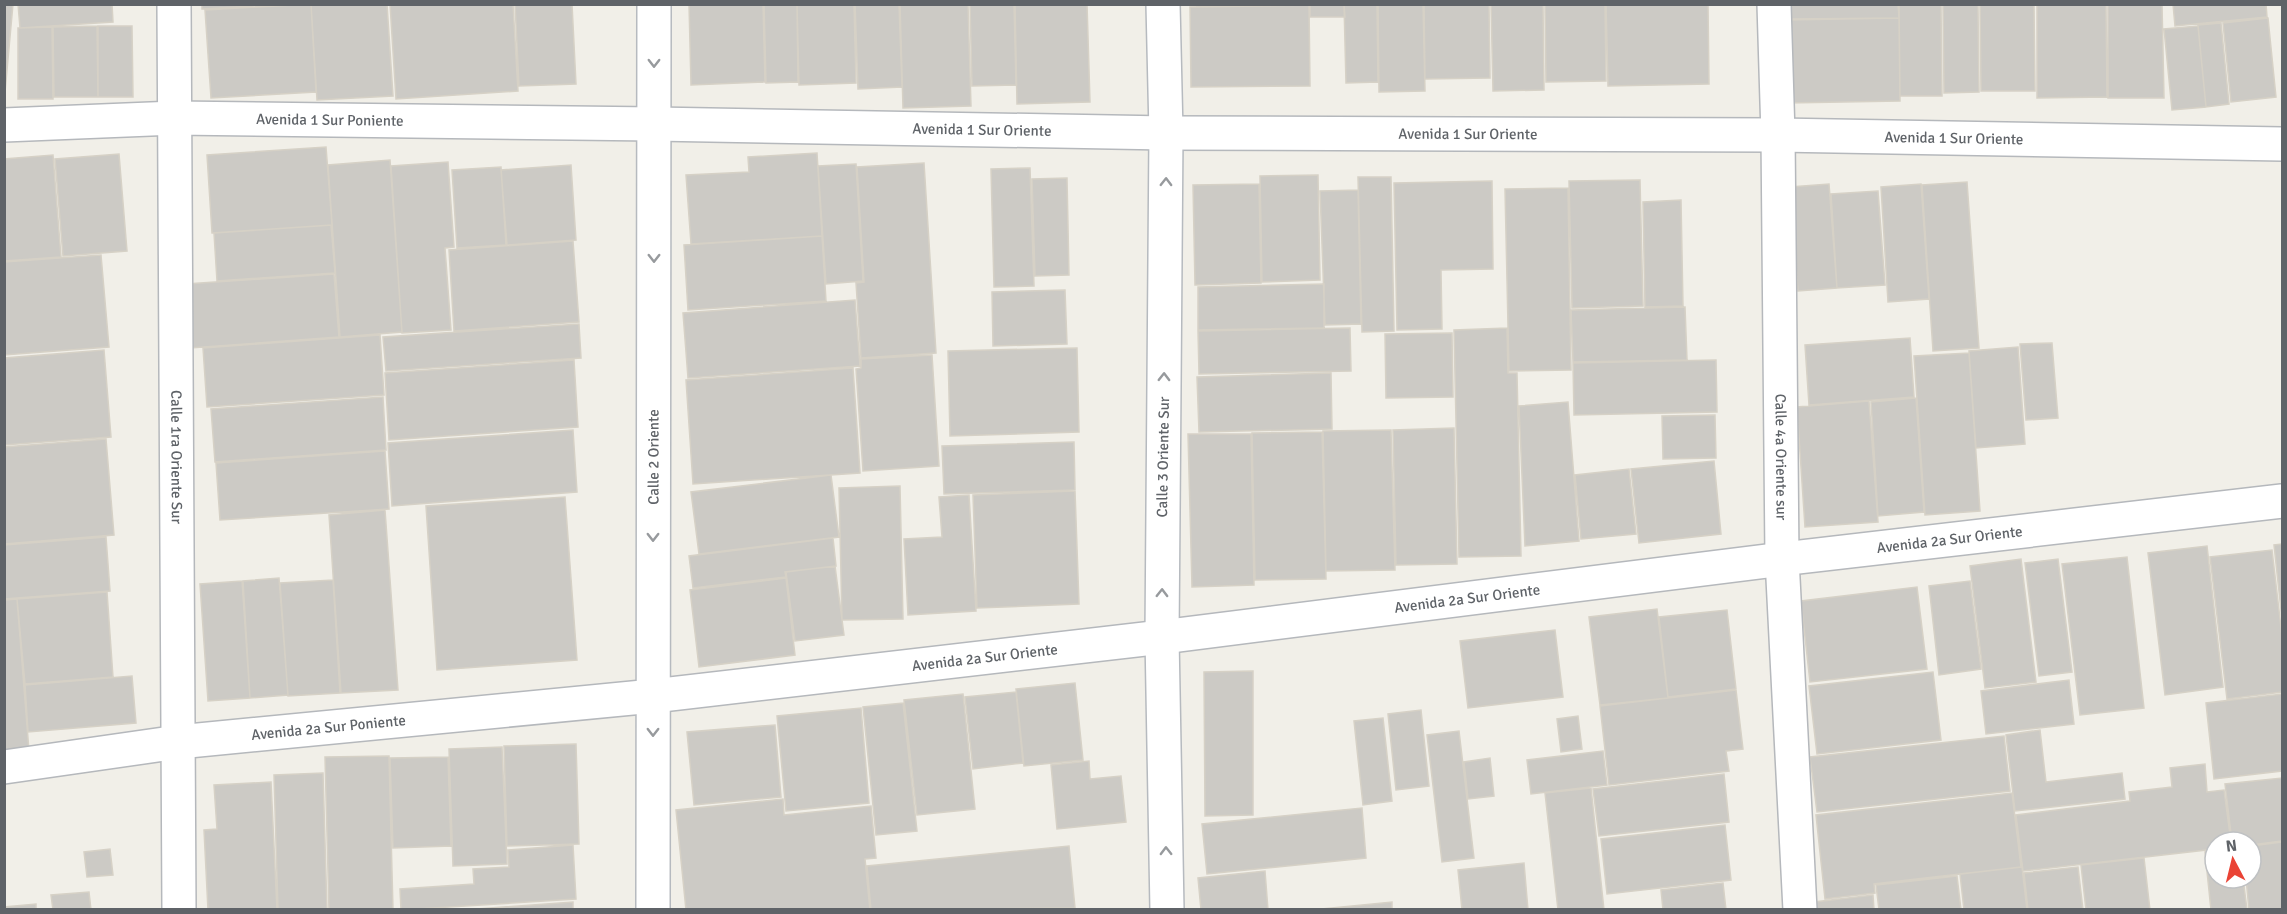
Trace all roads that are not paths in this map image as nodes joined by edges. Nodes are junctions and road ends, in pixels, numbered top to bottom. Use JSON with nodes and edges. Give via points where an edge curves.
{"nodes":[{"id":1,"x":174,"y":4,"type":"edge"},
{"id":2,"x":654,"y":4,"type":"edge"},
{"id":3,"x":1163,"y":4,"type":"edge"},
{"id":4,"x":1774,"y":4,"type":"edge"},
{"id":5,"x":175,"y":118,"type":"junction"},
{"id":6,"x":655,"y":124,"type":"junction"},
{"id":7,"x":4,"y":125,"type":"edge"},
{"id":8,"x":1166,"y":133,"type":"junction"},
{"id":9,"x":1778,"y":135,"type":"junction"},
{"id":10,"x":2283,"y":144,"type":"edge"},
{"id":11,"x":2283,"y":501,"type":"edge"},
{"id":12,"x":1782,"y":559,"type":"junction"},
{"id":13,"x":1162,"y":637,"type":"junction"},
{"id":14,"x":653,"y":696,"type":"junction"},
{"id":15,"x":178,"y":742,"type":"junction"},
{"id":16,"x":4,"y":767,"type":"edge"},
{"id":17,"x":179,"y":909,"type":"edge"},
{"id":18,"x":653,"y":909,"type":"edge"},
{"id":19,"x":1167,"y":909,"type":"edge"},
{"id":20,"x":1800,"y":909,"type":"edge"}],
"edges":[{"from":1,"to":5,"type":"street","name":"Calle 1ra Oriente Sur"},
{"from":2,"to":6,"type":"street","name":"Calle 2 Oriente","one_way":true},
{"from":3,"to":8,"type":"street","name":"Calle 3 Oriente Sur"},
{"from":4,"to":9,"type":"street","name":"Calle 4a Oriente sur"},
{"from":5,"to":6,"type":"street","name":"Avenida 1 Sur Poniente"},
{"from":5,"to":7,"type":"street","name":"Avenida 1 Sur Poniente"},
{"from":5,"to":15,"type":"street","name":"Calle 1ra Oriente Sur"},
{"from":6,"to":8,"type":"street","name":"Avenida 1 Sur Oriente"},
{"from":6,"to":14,"type":"street","name":"Calle 2 Oriente","one_way":true},
{"from":8,"to":9,"type":"street","name":"Avenida 1 Sur Oriente"},
{"from":13,"to":8,"type":"street","name":"Calle 3 Oriente Sur","one_way":true},
{"from":9,"to":10,"type":"street","name":"Avenida 1 Sur Oriente"},
{"from":9,"to":12,"type":"street","name":"Calle 4a Oriente sur"},
{"from":11,"to":12,"type":"street","name":"Avenida 2a Sur Oriente"},
{"from":12,"to":13,"type":"street","name":"Avenida 2a Sur Oriente"},
{"from":12,"to":20,"type":"street","name":"Calle 4a Oriente sur"},
{"from":13,"to":14,"type":"street","name":"Avenida 2a Sur Oriente"},
{"from":19,"to":13,"type":"street","name":"Calle 3 Oriente Sur","one_way":true},
{"from":14,"to":15,"type":"street","name":"Avenida 2a Sur Poniente"},
{"from":14,"to":18,"type":"street","name":"Calle 2 Oriente","one_way":true},
{"from":15,"to":16,"type":"street","name":"Avenida 2a Sur Poniente"},
{"from":15,"to":17,"type":"street","name":"Calle 1ra Oriente Sur"}]}
